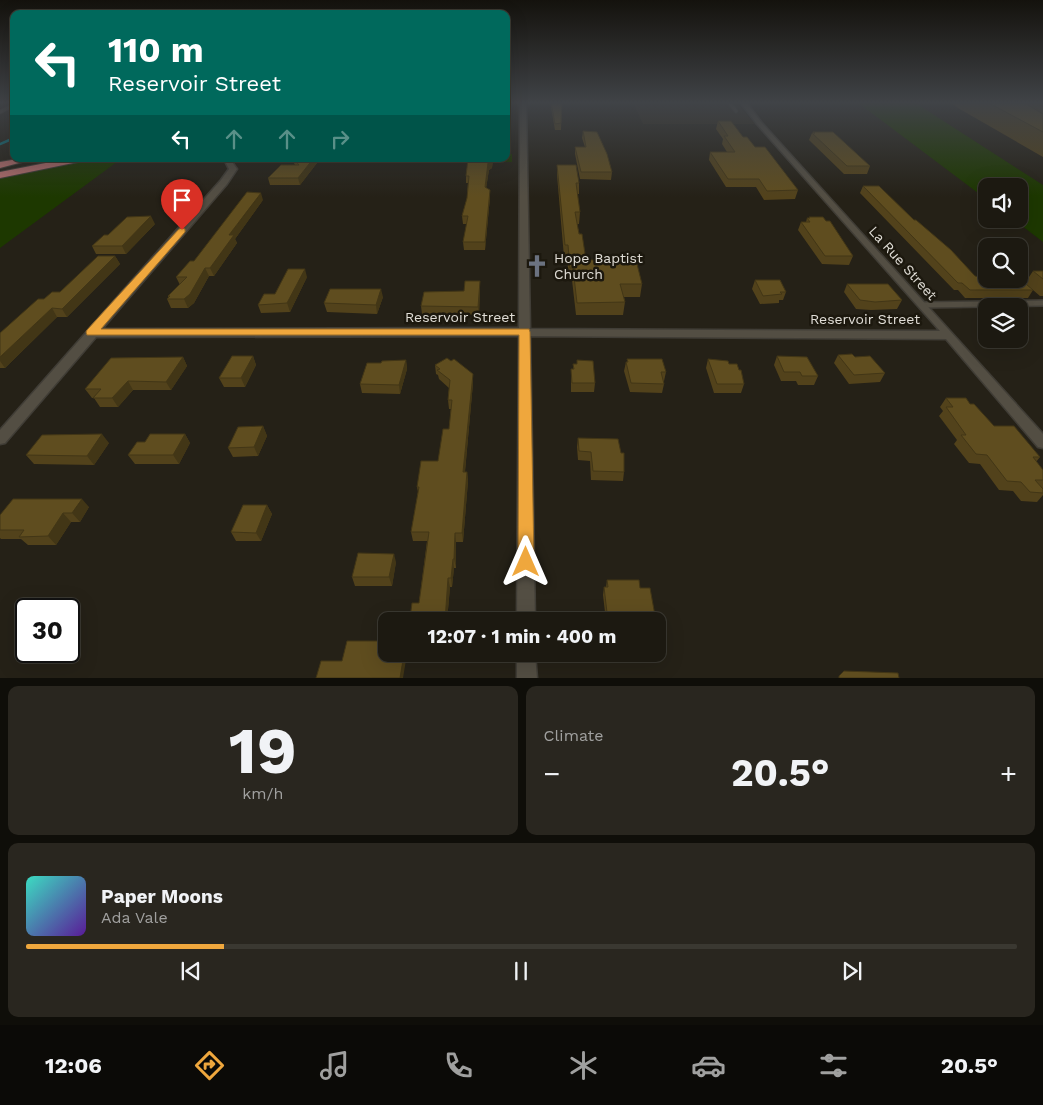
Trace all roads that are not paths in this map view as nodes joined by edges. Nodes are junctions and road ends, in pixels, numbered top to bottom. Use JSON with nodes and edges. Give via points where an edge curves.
{"nodes":[{"id":1,"x":523,"y":134,"type":"edge"},
{"id":2,"x":768,"y":134,"type":"edge"},
{"id":3,"x":15,"y":162,"type":"edge"},
{"id":4,"x":63,"y":162,"type":"edge"},
{"id":5,"x":229,"y":162,"type":"edge"},
{"id":6,"x":0,"y":165,"type":"edge"},
{"id":7,"x":0,"y":175,"type":"edge"},
{"id":8,"x":922,"y":304,"type":"junction"},
{"id":9,"x":1043,"y":304,"type":"edge"},
{"id":10,"x":91,"y":332,"type":"junction"},
{"id":11,"x":525,"y":332,"type":"junction"},
{"id":12,"x":949,"y":335,"type":"junction"},
{"id":13,"x":0,"y":439,"type":"edge"},
{"id":14,"x":1043,"y":443,"type":"edge"},
{"id":15,"x":526,"y":612,"type":"edge"},
{"id":16,"x":526,"y":662,"type":"edge"},
{"id":17,"x":527,"y":678,"type":"edge"}],
"edges":[{"from":1,"to":11,"type":"street"},
{"from":2,"to":8,"type":"street","name":"La Rue Street"},
{"from":3,"to":6,"type":"main road"},
{"from":4,"to":7,"type":"main road"},
{"from":5,"to":10,"type":"street","via":[[233,169],[224,182]]},
{"from":8,"to":9,"type":"lane"},
{"from":8,"to":12,"type":"street","name":"La Rue Street"},
{"from":10,"to":11,"type":"street","name":"Reservoir Street"},
{"from":10,"to":13,"type":"street"},
{"from":11,"to":12,"type":"street","name":"Reservoir Street"},
{"from":11,"to":15,"type":"street"},
{"from":12,"to":14,"type":"street","name":"La Rue Street"},
{"from":16,"to":17,"type":"street"}]}
